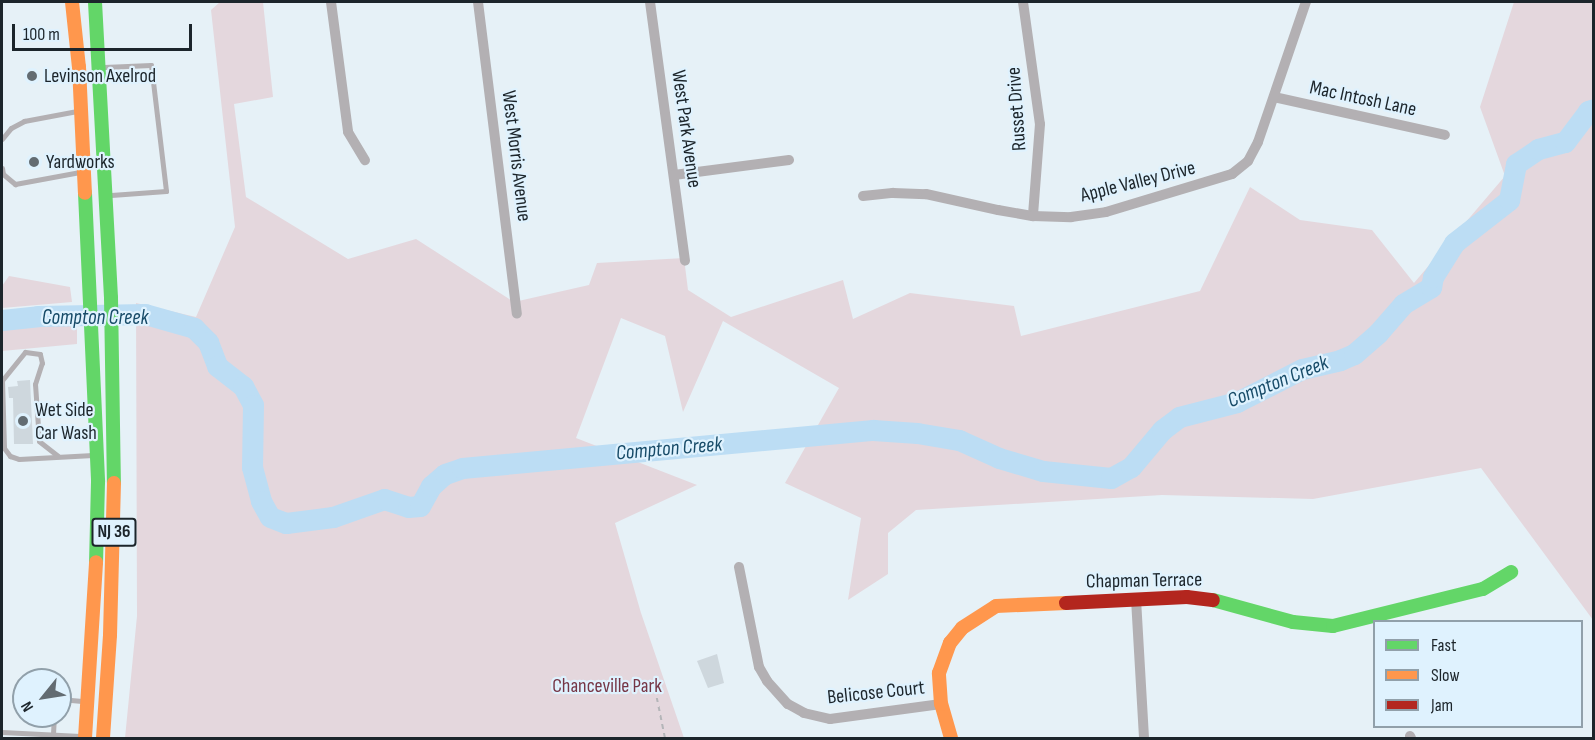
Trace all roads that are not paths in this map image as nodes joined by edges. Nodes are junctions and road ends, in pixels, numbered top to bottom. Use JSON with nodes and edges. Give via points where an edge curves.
{"nodes":[{"id":1,"x":72,"y":2,"type":"edge"},
{"id":2,"x":95,"y":2,"type":"edge"},
{"id":3,"x":331,"y":2,"type":"edge"},
{"id":4,"x":478,"y":2,"type":"edge"},
{"id":5,"x":650,"y":2,"type":"edge"},
{"id":6,"x":1023,"y":2,"type":"edge"},
{"id":7,"x":1306,"y":2,"type":"edge"},
{"id":8,"x":99,"y":67,"type":"junction"},
{"id":9,"x":1274,"y":97,"type":"junction"},
{"id":10,"x":81,"y":111,"type":"junction"},
{"id":11,"x":1445,"y":135,"type":"dead end"},
{"id":12,"x":2,"y":140,"type":"edge"},
{"id":13,"x":365,"y":160,"type":"dead end"},
{"id":14,"x":789,"y":160,"type":"dead end"},
{"id":15,"x":2,"y":168,"type":"edge"},
{"id":16,"x":84,"y":171,"type":"junction"},
{"id":17,"x":674,"y":175,"type":"junction"},
{"id":18,"x":106,"y":196,"type":"junction"},
{"id":19,"x":863,"y":196,"type":"dead end"},
{"id":20,"x":1033,"y":216,"type":"junction"},
{"id":21,"x":685,"y":261,"type":"dead end"},
{"id":22,"x":517,"y":314,"type":"dead end"},
{"id":23,"x":97,"y":455,"type":"junction"},
{"id":24,"x":58,"y":456,"type":"junction"},
{"id":25,"x":739,"y":567,"type":"dead end"},
{"id":26,"x":1511,"y":572,"type":"dead end"},
{"id":27,"x":1136,"y":599,"type":"junction"},
{"id":28,"x":72,"y":700,"type":"edge"},
{"id":29,"x":88,"y":701,"type":"junction"},
{"id":30,"x":941,"y":704,"type":"junction"},
{"id":31,"x":53,"y":728,"type":"edge"},
{"id":32,"x":2,"y":732,"type":"edge"},
{"id":33,"x":53,"y":734,"type":"junction"},
{"id":34,"x":85,"y":737,"type":"edge"},
{"id":35,"x":103,"y":738,"type":"edge"},
{"id":36,"x":951,"y":738,"type":"edge"},
{"id":37,"x":1144,"y":738,"type":"edge"}],
"edges":[{"from":1,"to":10,"type":"main road","number":"NJ 36"},
{"from":2,"to":8,"type":"main road","number":"NJ 36"},
{"from":3,"to":13,"type":"street","via":[[348,132]]},
{"from":4,"to":22,"type":"street","name":"West Morris Avenue"},
{"from":5,"to":17,"type":"street","name":"West Park Avenue"},
{"from":6,"to":20,"type":"street","name":"Russet Drive","via":[[1040,124]]},
{"from":7,"to":9,"type":"street","name":"Apple Valley Drive"},
{"from":8,"to":18,"type":"main road","number":"NJ 36"},
{"from":8,"to":18,"type":"lane","via":[[151,65],[166,191]]},
{"from":9,"to":11,"type":"street","name":"Mac Intosh Lane"},
{"from":9,"to":20,"type":"street","name":"Apple Valley Drive","via":[[1248,161],[1232,174],[1106,212],[1071,217]]},
{"from":10,"to":12,"type":"lane","via":[[24,121],[11,128]]},
{"from":10,"to":16,"type":"main road","number":"NJ 36"},
{"from":14,"to":17,"type":"street"},
{"from":15,"to":16,"type":"lane","via":[[3,174],[15,184]]},
{"from":16,"to":23,"type":"main road","number":"NJ 36"},
{"from":17,"to":21,"type":"street","name":"West Park Avenue"},
{"from":18,"to":35,"type":"main road","number":"NJ 36","via":[[114,538]]},
{"from":19,"to":20,"type":"street","name":"Apple Valley Drive","via":[[926,194]]},
{"from":23,"to":24,"type":"lane"},
{"from":23,"to":29,"type":"main road","number":"NJ 36","via":[[95,597]]},
{"from":24,"to":24,"type":"lane","via":[[39,441],[36,384],[42,363],[40,354],[26,352],[2,380],[4,448],[19,459]]},
{"from":25,"to":30,"type":"street","name":"Belicose Court","via":[[759,667],[788,704],[804,713],[830,719]]},
{"from":26,"to":27,"type":"main road","name":"Chapman Terrace","via":[[1483,589],[1333,626],[1293,622],[1207,599]]},
{"from":27,"to":30,"type":"main road","name":"Chapman Terrace","via":[[1011,604],[983,612],[957,633],[943,658],[939,673]]},
{"from":27,"to":37,"type":"street"},
{"from":28,"to":29,"type":"lane"},
{"from":29,"to":34,"type":"main road","number":"NJ 36"},
{"from":30,"to":36,"type":"main road","name":"Chapman Terrace"},
{"from":31,"to":33,"type":"lane"},
{"from":32,"to":33,"type":"lane"},
{"from":33,"to":34,"type":"lane"}]}
